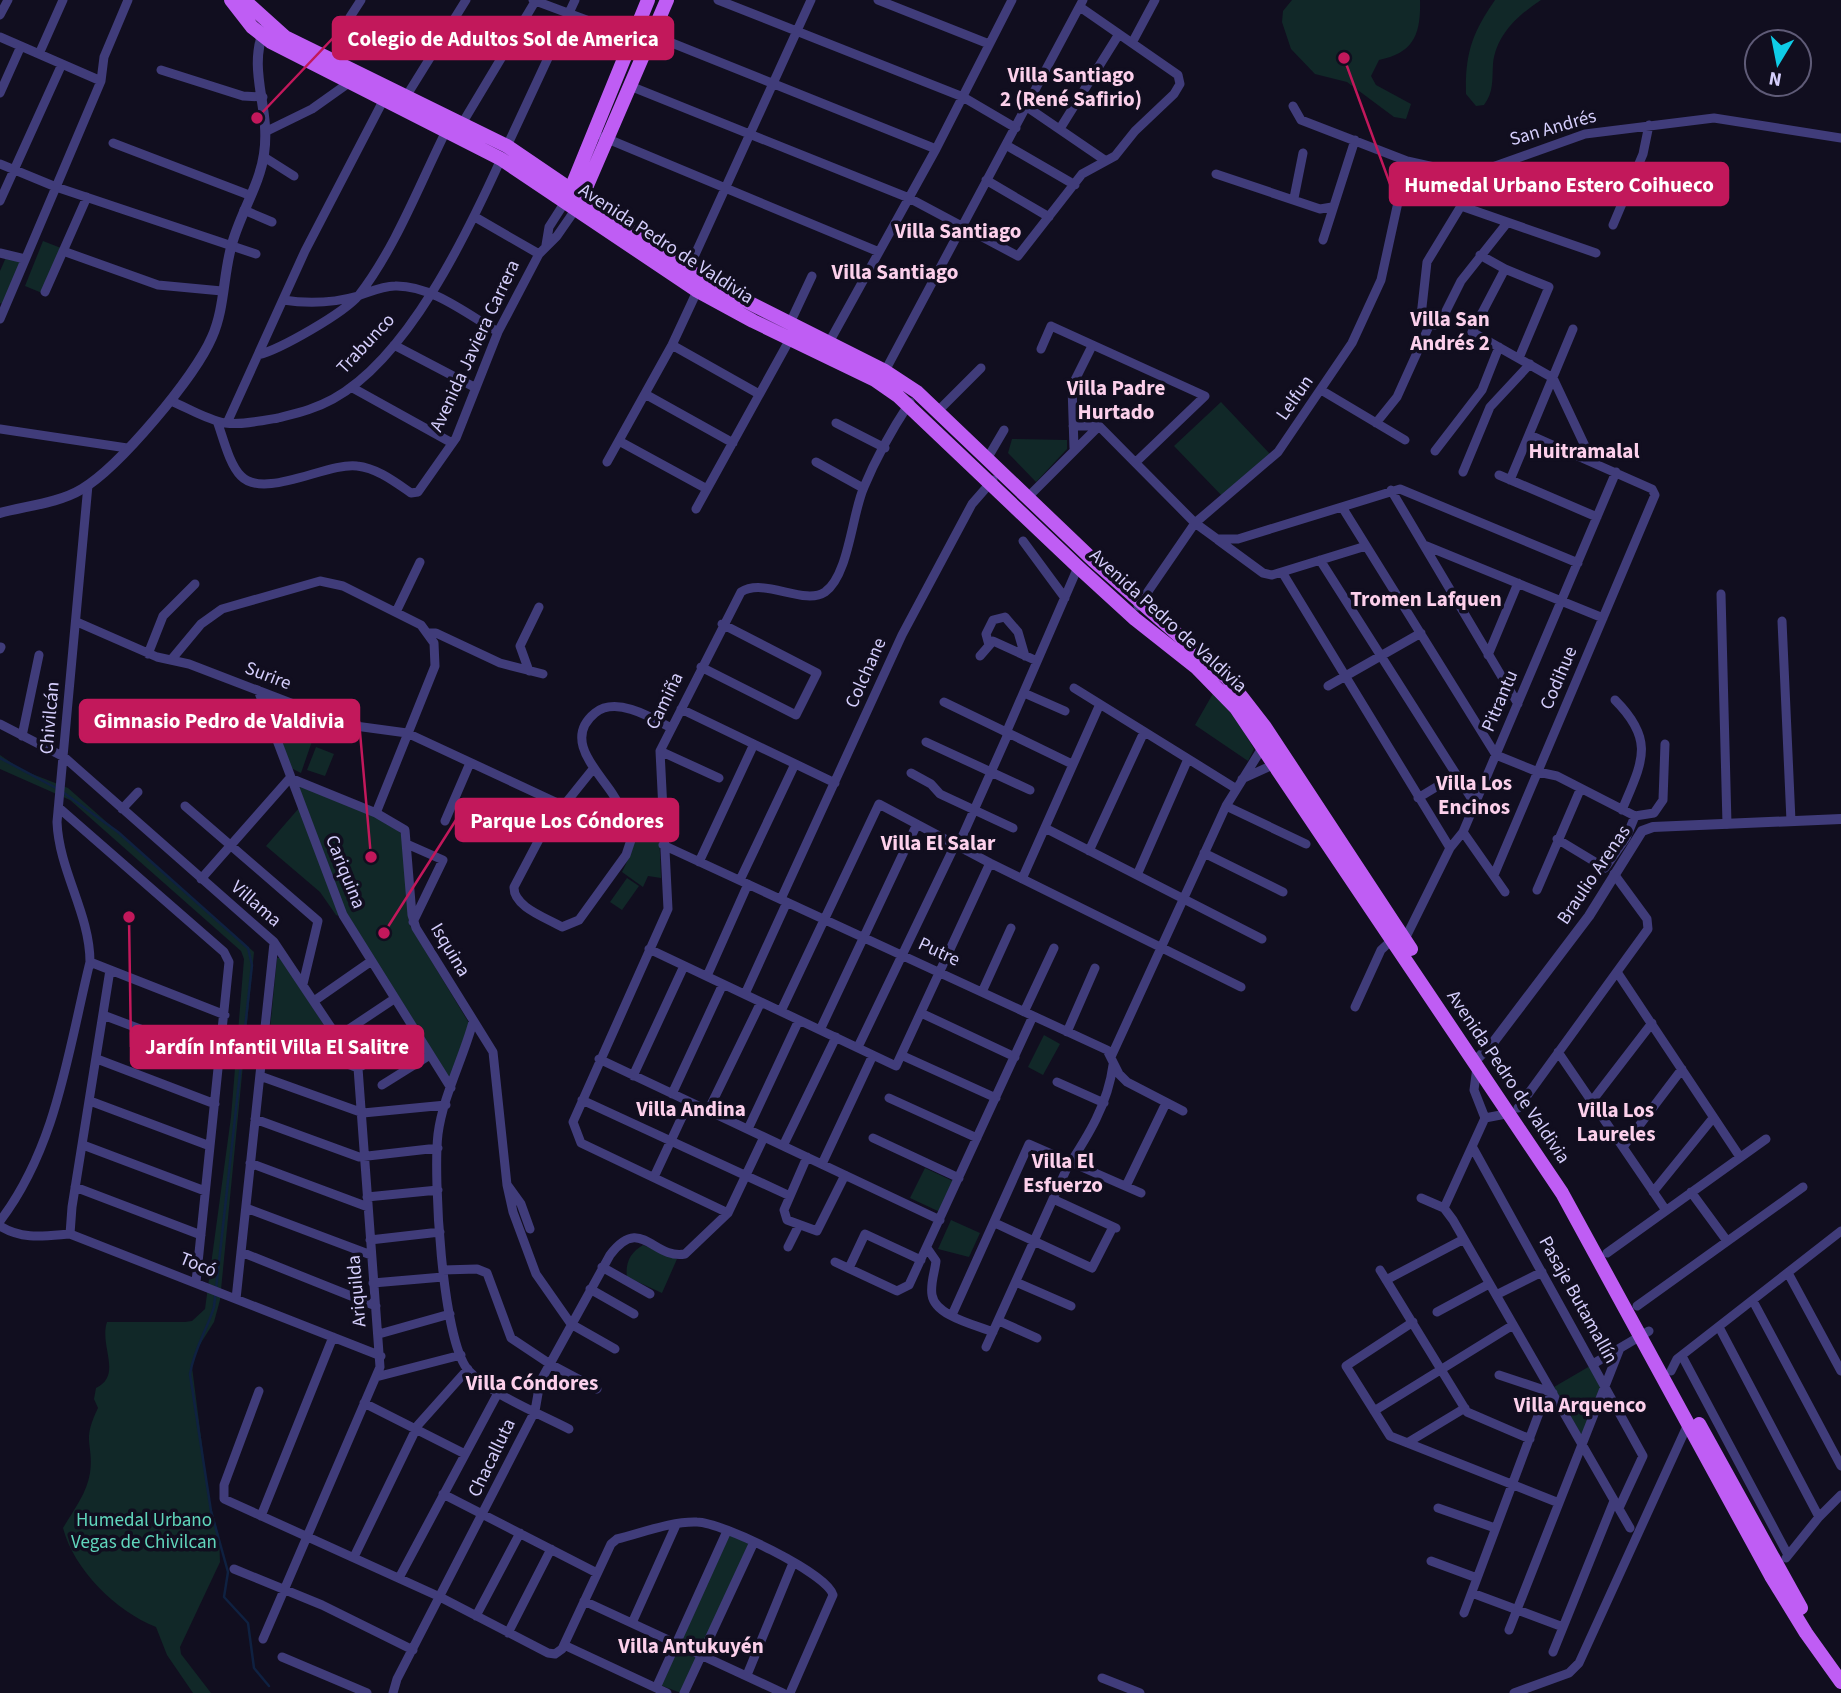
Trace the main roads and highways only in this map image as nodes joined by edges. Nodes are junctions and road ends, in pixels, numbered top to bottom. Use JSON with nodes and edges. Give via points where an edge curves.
{"nodes":[{"id":1,"x":231,"y":0,"type":"edge"},
{"id":2,"x":244,"y":0,"type":"edge"},
{"id":3,"x":648,"y":0,"type":"edge"},
{"id":4,"x":667,"y":0,"type":"edge"},
{"id":5,"x":264,"y":29,"type":"junction"},
{"id":6,"x":504,"y":152,"type":"junction"},
{"id":7,"x":573,"y":200,"type":"junction"},
{"id":8,"x":700,"y":285,"type":"junction"},
{"id":9,"x":826,"y":348,"type":"junction"},
{"id":10,"x":912,"y":399,"type":"junction"},
{"id":11,"x":995,"y":477,"type":"junction"},
{"id":12,"x":1083,"y":571,"type":"junction"},
{"id":13,"x":1138,"y":606,"type":"junction"},
{"id":14,"x":1183,"y":657,"type":"junction"},
{"id":15,"x":1267,"y":743,"type":"junction"},
{"id":16,"x":1514,"y":1110,"type":"junction"},
{"id":17,"x":1645,"y":1333,"type":"junction"},
{"id":18,"x":1775,"y":1572,"type":"junction"}],
"edges":[{"from":1,"to":5,"type":"main road","name":"Avenida Pedro de Valdivia"},
{"from":2,"to":5,"type":"main road","name":"Avenida Pedro de Valdivia"},
{"from":3,"to":7,"type":"main road","name":"Avenida Javiera Carrera","via":[[594,133]]},
{"from":4,"to":7,"type":"main road","name":"Avenida Javiera Carrera","via":[[608,139]]},
{"from":5,"to":6,"type":"main road","name":"Avenida Pedro de Valdivia","via":[[350,82]]},
{"from":5,"to":6,"type":"main road","name":"Avenida Pedro de Valdivia","via":[[463,122]]},
{"from":6,"to":7,"type":"main road","name":"Avenida Pedro de Valdivia"},
{"from":7,"to":8,"type":"main road","name":"Avenida Pedro de Valdivia"},
{"from":7,"to":8,"type":"main road","name":"Avenida Pedro de Valdivia","via":[[688,271]]},
{"from":8,"to":9,"type":"main road","name":"Avenida Pedro de Valdivia"},
{"from":9,"to":10,"type":"main road","name":"Avenida Pedro de Valdivia"},
{"from":9,"to":10,"type":"main road","name":"Avenida Pedro de Valdivia","via":[[885,371]]},
{"from":10,"to":11,"type":"main road","name":"Avenida Pedro de Valdivia"},
{"from":10,"to":11,"type":"main road","name":"Avenida Pedro de Valdivia","via":[[937,412],[987,459]]},
{"from":11,"to":12,"type":"main road","name":"Avenida Pedro de Valdivia"},
{"from":11,"to":13,"type":"main road","name":"Avenida Pedro de Valdivia","via":[[1027,498]]},
{"from":12,"to":13,"type":"main road"},
{"from":12,"to":14,"type":"main road","name":"Avenida Pedro de Valdivia"},
{"from":13,"to":14,"type":"main road"},
{"from":13,"to":15,"type":"main road","name":"Avenida Pedro de Valdivia","via":[[1227,678]]},
{"from":14,"to":15,"type":"main road","name":"Avenida Pedro de Valdivia"},
{"from":15,"to":16,"type":"main road","name":"Avenida Pedro de Valdivia"},
{"from":16,"to":17,"type":"main road","name":"Avenida Pedro de Valdivia"},
{"from":16,"to":17,"type":"main road","name":"Avenida Pedro de Valdivia","via":[[1607,1253],[1637,1306]]},
{"from":17,"to":18,"type":"main road","name":"Avenida Pedro de Valdivia","via":[[1688,1424]]},
{"from":17,"to":18,"type":"main road","name":"Avenida Pedro de Valdivia","via":[[1674,1362]]},
{"from":18,"to":18,"type":"main road","name":"Avenida Pedro de Valdivia","via":[[1806,1633],[1841,1682]]}]}
